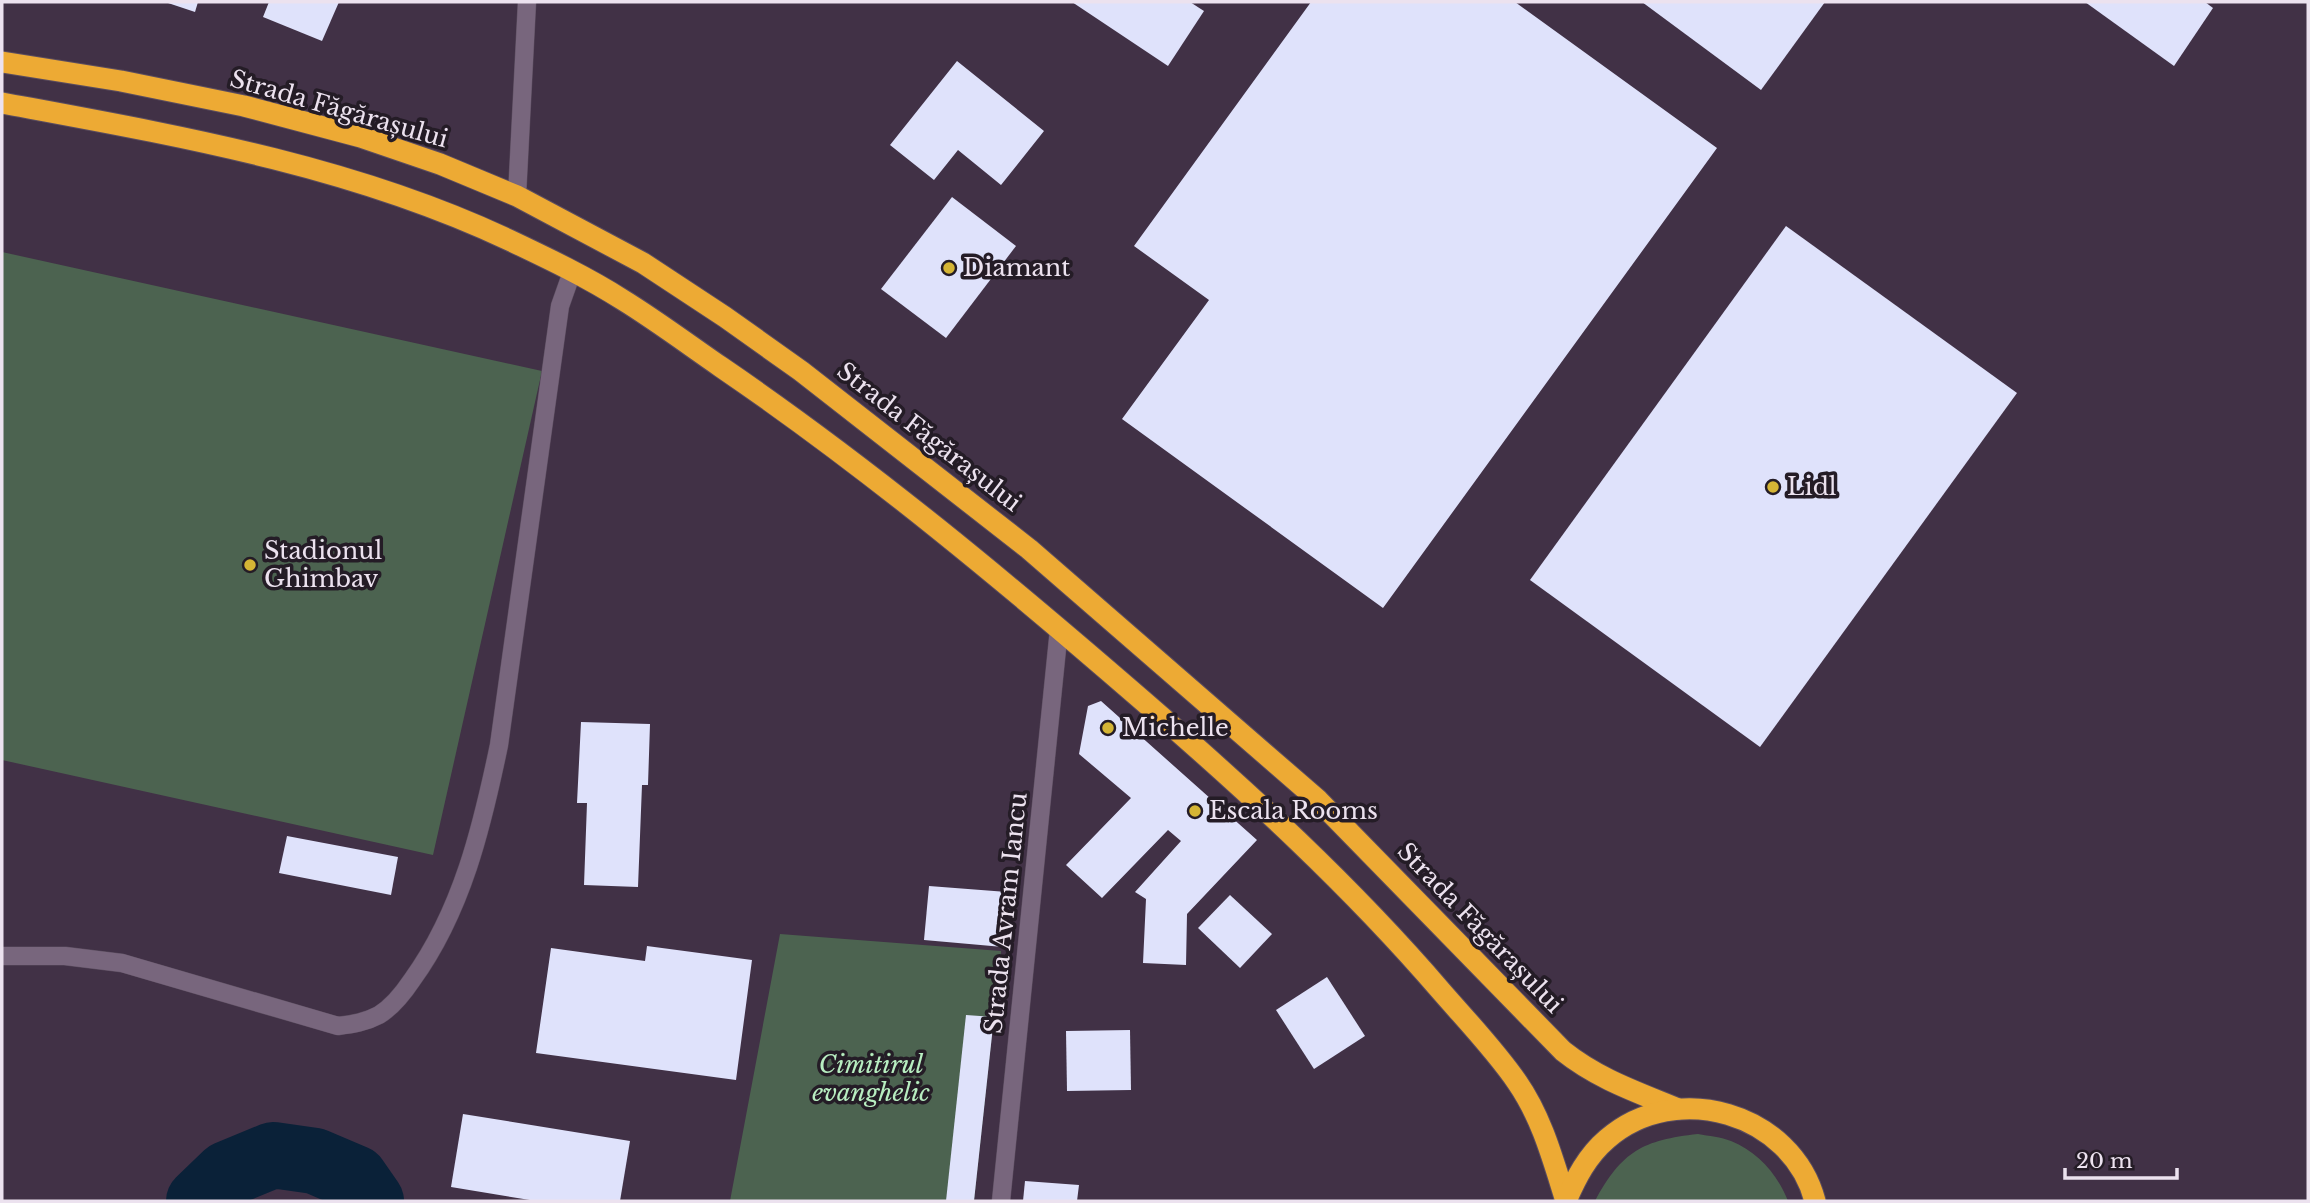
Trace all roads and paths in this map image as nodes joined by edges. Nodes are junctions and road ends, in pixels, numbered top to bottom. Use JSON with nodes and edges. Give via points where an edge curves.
{"nodes":[{"id":1,"x":527,"y":2,"type":"edge"},
{"id":2,"x":2,"y":62,"type":"edge"},
{"id":3,"x":2,"y":103,"type":"edge"},
{"id":4,"x":517,"y":195,"type":"junction"},
{"id":5,"x":572,"y":272,"type":"junction"},
{"id":6,"x":1059,"y":629,"type":"junction"},
{"id":7,"x":2,"y":956,"type":"edge"},
{"id":8,"x":1678,"y":1109,"type":"junction"},
{"id":9,"x":1817,"y":1197,"type":"edge"},
{"id":10,"x":1001,"y":1201,"type":"edge"},
{"id":11,"x":1566,"y":1201,"type":"edge"}],
"edges":[{"from":1,"to":4,"type":"street"},
{"from":2,"to":4,"type":"highway","name":"Strada Făgărașului","via":[[244,106],[361,137]]},
{"from":3,"to":5,"type":"highway","name":"Strada Făgărașului","via":[[350,178],[506,238]]},
{"from":4,"to":8,"type":"highway","name":"Strada Făgărașului","via":[[597,236],[674,284],[899,445],[1029,549],[1318,800],[1563,1051],[1600,1077]]},
{"from":5,"to":6,"type":"highway","name":"Strada Făgărașului","via":[[620,298],[774,403],[939,529]]},
{"from":5,"to":7,"type":"street","via":[[560,306],[499,745],[484,816],[457,899],[431,954],[405,990],[380,1014],[358,1024],[338,1026],[122,962]]},
{"from":6,"to":10,"type":"street","name":"Strada Avram Iancu"},
{"from":6,"to":11,"type":"highway","name":"Strada Făgărașului","via":[[1290,833],[1414,959],[1518,1084],[1544,1132]]},
{"from":8,"to":9,"type":"highway","name":"Strada Făgărașului","via":[[1726,1112],[1749,1121],[1786,1148]]},
{"from":8,"to":11,"type":"highway","name":"Strada Făgărașului","via":[[1641,1119],[1608,1138],[1590,1156]]}]}
